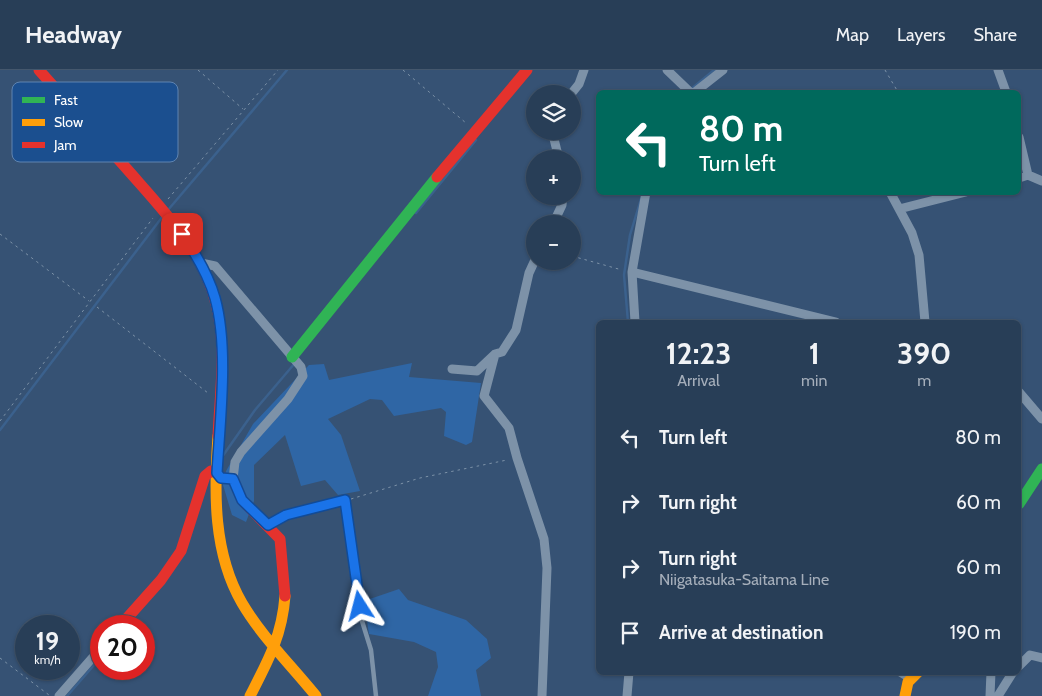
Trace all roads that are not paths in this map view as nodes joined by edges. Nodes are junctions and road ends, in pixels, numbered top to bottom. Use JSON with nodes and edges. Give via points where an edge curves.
{"nodes":[{"id":1,"x":39,"y":70,"type":"edge"},
{"id":2,"x":526,"y":70,"type":"edge"},
{"id":3,"x":584,"y":70,"type":"edge"},
{"id":4,"x":667,"y":70,"type":"edge"},
{"id":5,"x":723,"y":70,"type":"edge"},
{"id":6,"x":998,"y":70,"type":"edge"},
{"id":7,"x":50,"y":82,"type":"edge"},
{"id":8,"x":578,"y":85,"type":"edge"},
{"id":9,"x":688,"y":90,"type":"edge"},
{"id":10,"x":698,"y":90,"type":"edge"},
{"id":11,"x":1005,"y":90,"type":"edge"},
{"id":12,"x":1021,"y":145,"type":"edge"},
{"id":13,"x":121,"y":162,"type":"edge"},
{"id":14,"x":1028,"y":175,"type":"junction"},
{"id":15,"x":1021,"y":177,"type":"edge"},
{"id":16,"x":1042,"y":180,"type":"edge"},
{"id":17,"x":645,"y":195,"type":"edge"},
{"id":18,"x":892,"y":195,"type":"edge"},
{"id":19,"x":954,"y":195,"type":"edge"},
{"id":20,"x":899,"y":209,"type":"junction"},
{"id":21,"x":201,"y":263,"type":"junction"},
{"id":22,"x":530,"y":270,"type":"edge"},
{"id":23,"x":632,"y":272,"type":"junction"},
{"id":24,"x":634,"y":320,"type":"edge"},
{"id":25,"x":828,"y":320,"type":"edge"},
{"id":26,"x":924,"y":320,"type":"edge"},
{"id":27,"x":495,"y":354,"type":"junction"},
{"id":28,"x":292,"y":357,"type":"junction"},
{"id":29,"x":452,"y":370,"type":"dead end"},
{"id":30,"x":1021,"y":394,"type":"edge"},
{"id":31,"x":1042,"y":419,"type":"edge"},
{"id":32,"x":1042,"y":469,"type":"edge"},
{"id":33,"x":217,"y":473,"type":"junction"},
{"id":34,"x":233,"y":479,"type":"junction"},
{"id":35,"x":1021,"y":501,"type":"edge"},
{"id":36,"x":286,"y":515,"type":"joint"},
{"id":37,"x":268,"y":525,"type":"junction"},
{"id":38,"x":130,"y":615,"type":"edge"},
{"id":39,"x":275,"y":647,"type":"junction"},
{"id":40,"x":1042,"y":658,"type":"edge"},
{"id":41,"x":90,"y":661,"type":"edge"},
{"id":42,"x":1021,"y":664,"type":"edge"},
{"id":43,"x":628,"y":675,"type":"edge"},
{"id":44,"x":909,"y":675,"type":"edge"},
{"id":45,"x":991,"y":675,"type":"edge"},
{"id":46,"x":1012,"y":675,"type":"edge"},
{"id":47,"x":59,"y":696,"type":"edge"},
{"id":48,"x":250,"y":696,"type":"edge"},
{"id":49,"x":316,"y":696,"type":"edge"},
{"id":50,"x":376,"y":696,"type":"edge"},
{"id":51,"x":542,"y":696,"type":"edge"},
{"id":52,"x":627,"y":696,"type":"edge"},
{"id":53,"x":905,"y":696,"type":"edge"},
{"id":54,"x":990,"y":696,"type":"edge"},
{"id":55,"x":998,"y":696,"type":"edge"}],
"edges":[{"from":1,"to":7,"type":"street"},
{"from":2,"to":28,"type":"street"},
{"from":3,"to":8,"type":"street"},
{"from":4,"to":9,"type":"street"},
{"from":5,"to":10,"type":"street"},
{"from":6,"to":11,"type":"street"},
{"from":12,"to":14,"type":"street"},
{"from":13,"to":21,"type":"street","via":[[161,207]]},
{"from":14,"to":15,"type":"street"},
{"from":14,"to":16,"type":"street"},
{"from":17,"to":23,"type":"street"},
{"from":18,"to":20,"type":"street"},
{"from":19,"to":20,"type":"street"},
{"from":20,"to":26,"type":"street","via":[[919,255]]},
{"from":21,"to":28,"type":"street","via":[[215,266]]},
{"from":21,"to":33,"type":"street","via":[[215,298],[221,330]]},
{"from":22,"to":27,"type":"street","via":[[516,330],[502,352]]},
{"from":23,"to":24,"type":"street"},
{"from":23,"to":25,"type":"street"},
{"from":27,"to":29,"type":"street","via":[[477,371]]},
{"from":27,"to":51,"type":"street","via":[[484,396],[509,428],[516,458],[542,529],[548,568]]},
{"from":28,"to":34,"type":"street","via":[[303,376],[241,452],[235,462]]},
{"from":30,"to":31,"type":"street"},
{"from":32,"to":35,"type":"street"},
{"from":33,"to":34,"type":"street","via":[[221,478]]},
{"from":33,"to":38,"type":"street","via":[[211,471],[205,476],[181,551]]},
{"from":33,"to":39,"type":"street","via":[[217,521],[226,566],[244,606]]},
{"from":34,"to":37,"type":"street","via":[[242,500]]},
{"from":36,"to":37,"type":"street"},
{"from":36,"to":50,"type":"lane","via":[[345,500]]},
{"from":37,"to":39,"type":"street","via":[[280,539],[286,591],[283,621]]},
{"from":39,"to":48,"type":"street"},
{"from":39,"to":49,"type":"street"},
{"from":40,"to":42,"type":"street","via":[[1030,656]]},
{"from":41,"to":47,"type":"street"},
{"from":43,"to":52,"type":"street"},
{"from":44,"to":53,"type":"street"},
{"from":45,"to":54,"type":"street"},
{"from":46,"to":55,"type":"street"}]}
